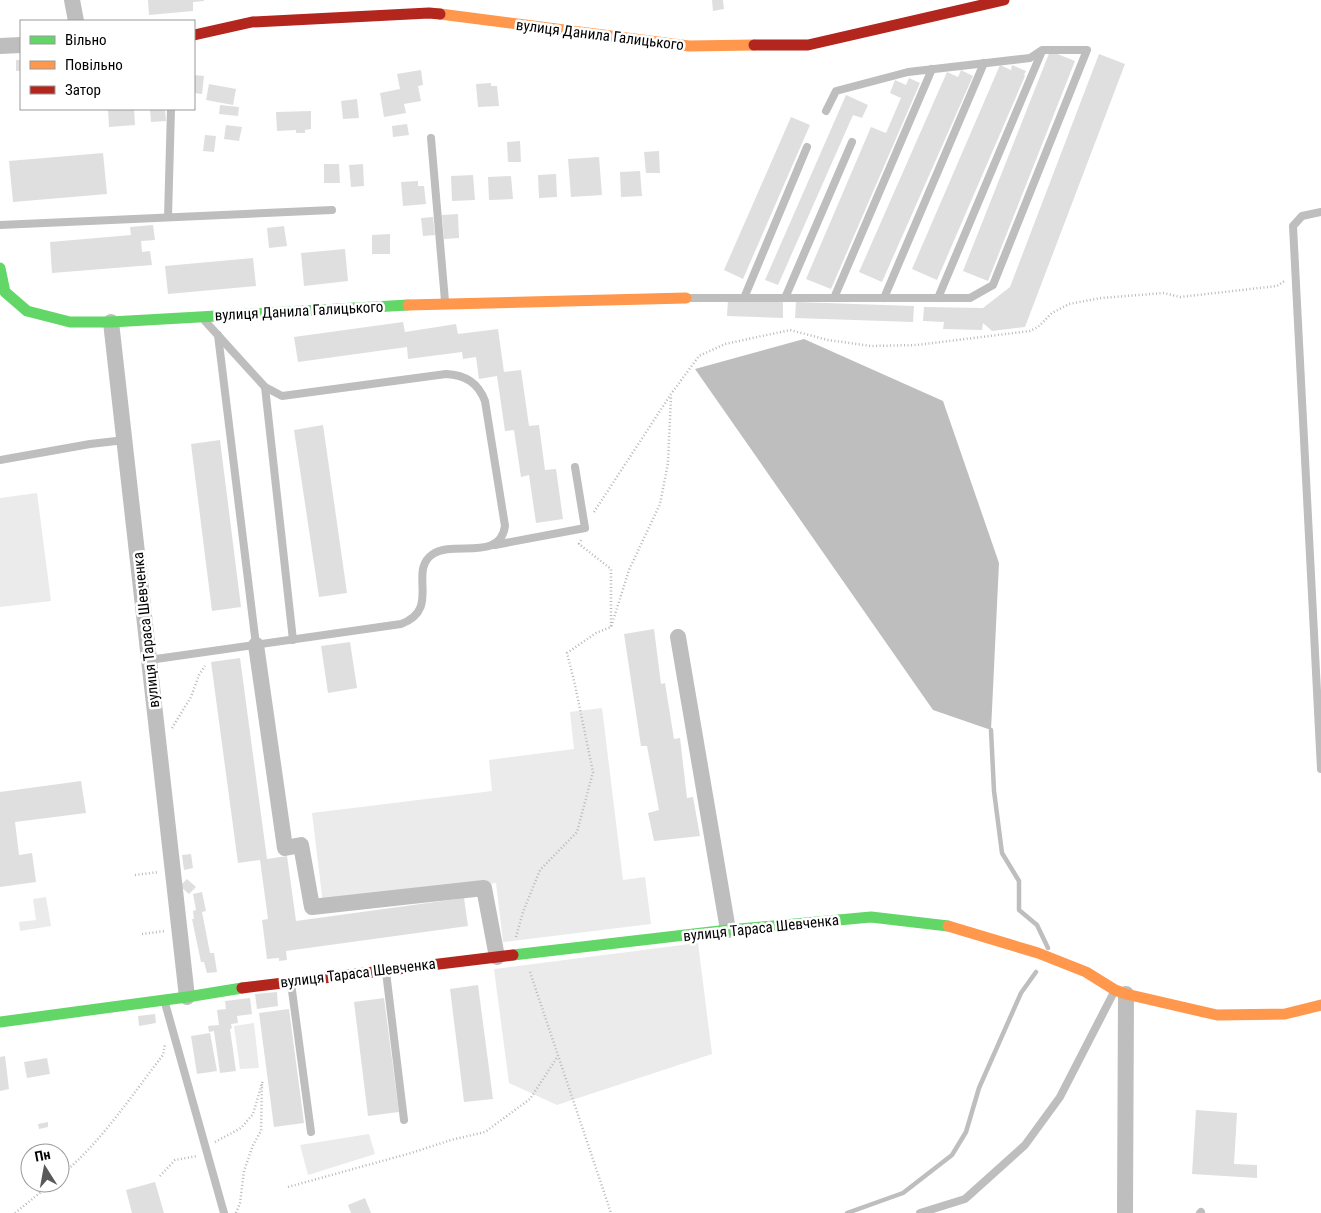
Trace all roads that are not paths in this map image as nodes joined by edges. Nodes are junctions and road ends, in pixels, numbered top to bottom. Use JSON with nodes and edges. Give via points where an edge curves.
{"nodes":[{"id":1,"x":72,"y":0,"type":"edge"},
{"id":2,"x":1004,"y":0,"type":"edge"},
{"id":3,"x":76,"y":20,"type":"edge"},
{"id":4,"x":195,"y":35,"type":"edge"},
{"id":5,"x":20,"y":45,"type":"edge"},
{"id":6,"x":0,"y":46,"type":"edge"},
{"id":7,"x":1042,"y":50,"type":"junction"},
{"id":8,"x":984,"y":63,"type":"junction"},
{"id":9,"x":932,"y":69,"type":"junction"},
{"id":10,"x":172,"y":110,"type":"edge"},
{"id":11,"x":826,"y":112,"type":"dead end"},
{"id":12,"x":431,"y":138,"type":"dead end"},
{"id":13,"x":852,"y":142,"type":"dead end"},
{"id":14,"x":808,"y":147,"type":"dead end"},
{"id":15,"x":332,"y":210,"type":"dead end"},
{"id":16,"x":1321,"y":212,"type":"edge"},
{"id":17,"x":168,"y":218,"type":"junction"},
{"id":18,"x":0,"y":225,"type":"edge"},
{"id":19,"x":0,"y":268,"type":"edge"},
{"id":20,"x":686,"y":298,"type":"joint"},
{"id":21,"x":744,"y":298,"type":"junction"},
{"id":22,"x":785,"y":298,"type":"junction"},
{"id":23,"x":834,"y":298,"type":"junction"},
{"id":24,"x":884,"y":298,"type":"junction"},
{"id":25,"x":938,"y":298,"type":"junction"},
{"id":26,"x":446,"y":303,"type":"junction"},
{"id":27,"x":201,"y":317,"type":"junction"},
{"id":28,"x":111,"y":322,"type":"junction"},
{"id":29,"x":218,"y":335,"type":"junction"},
{"id":30,"x":265,"y":387,"type":"junction"},
{"id":31,"x":125,"y":440,"type":"junction"},
{"id":32,"x":0,"y":460,"type":"edge"},
{"id":33,"x":575,"y":467,"type":"dead end"},
{"id":34,"x":491,"y":546,"type":"junction"},
{"id":35,"x":678,"y":637,"type":"dead end"},
{"id":36,"x":293,"y":640,"type":"junction"},
{"id":37,"x":256,"y":645,"type":"junction"},
{"id":38,"x":149,"y":660,"type":"junction"},
{"id":39,"x":1321,"y":769,"type":"edge"},
{"id":40,"x":728,"y":930,"type":"junction"},
{"id":41,"x":504,"y":956,"type":"junction"},
{"id":42,"x":386,"y":970,"type":"junction"},
{"id":43,"x":290,"y":981,"type":"junction"},
{"id":44,"x":1121,"y":992,"type":"junction"},
{"id":45,"x":187,"y":997,"type":"junction"},
{"id":46,"x":164,"y":1000,"type":"junction"},
{"id":47,"x":1321,"y":1005,"type":"edge"},
{"id":48,"x":0,"y":1022,"type":"edge"},
{"id":49,"x":404,"y":1120,"type":"dead end"},
{"id":50,"x":310,"y":1132,"type":"dead end"},
{"id":51,"x":224,"y":1213,"type":"edge"},
{"id":52,"x":920,"y":1213,"type":"edge"},
{"id":53,"x":1125,"y":1213,"type":"edge"}],
"edges":[{"from":1,"to":3,"type":"street"},
{"from":2,"to":4,"type":"street","name":"вулиця Данила Галицького","via":[[808,46],[689,46],[429,13],[252,22]]},
{"from":5,"to":6,"type":"street"},
{"from":7,"to":8,"type":"lane","via":[[1030,58]]},
{"from":7,"to":25,"type":"lane"},
{"from":7,"to":25,"type":"lane","via":[[1087,50],[993,285],[970,298]]},
{"from":8,"to":9,"type":"lane"},
{"from":8,"to":24,"type":"lane"},
{"from":9,"to":11,"type":"lane","via":[[836,91]]},
{"from":9,"to":23,"type":"lane"},
{"from":10,"to":17,"type":"lane"},
{"from":12,"to":26,"type":"lane"},
{"from":13,"to":22,"type":"lane"},
{"from":14,"to":21,"type":"lane"},
{"from":15,"to":17,"type":"lane"},
{"from":16,"to":39,"type":"lane","via":[[1302,216],[1294,226]]},
{"from":17,"to":18,"type":"lane"},
{"from":19,"to":28,"type":"street","name":"вулиця Данила Галицького","via":[[5,292],[28,311],[70,322]]},
{"from":20,"to":21,"type":"lane"},
{"from":20,"to":26,"type":"street","name":"вулиця Данила Галицького"},
{"from":21,"to":22,"type":"lane"},
{"from":22,"to":23,"type":"lane"},
{"from":23,"to":24,"type":"lane"},
{"from":24,"to":25,"type":"lane"},
{"from":26,"to":27,"type":"street","name":"вулиця Данила Галицького"},
{"from":27,"to":28,"type":"street","name":"вулиця Данила Галицького"},
{"from":27,"to":29,"type":"lane"},
{"from":28,"to":31,"type":"street","name":"вулиця Тараса Шевченка"},
{"from":29,"to":30,"type":"lane"},
{"from":29,"to":37,"type":"lane"},
{"from":30,"to":34,"type":"lane","via":[[282,396],[446,374],[456,374],[475,384],[485,402],[505,526],[501,538]]},
{"from":30,"to":36,"type":"lane"},
{"from":31,"to":32,"type":"lane"},
{"from":31,"to":38,"type":"street","name":"вулиця Тараса Шевченка"},
{"from":33,"to":34,"type":"lane","via":[[585,528]]},
{"from":34,"to":36,"type":"lane","via":[[440,550],[428,557],[423,570],[421,608],[409,621]]},
{"from":35,"to":40,"type":"street"},
{"from":36,"to":37,"type":"lane"},
{"from":37,"to":38,"type":"lane"},
{"from":37,"to":41,"type":"street","via":[[285,848],[301,845],[312,908],[484,888]]},
{"from":38,"to":45,"type":"street","name":"вулиця Тараса Шевченка"},
{"from":40,"to":41,"type":"street","name":"вулиця Тараса Шевченка"},
{"from":40,"to":44,"type":"street","name":"вулиця Тараса Шевченка","via":[[871,918],[949,926],[1038,953],[1086,972]]},
{"from":41,"to":42,"type":"street","name":"вулиця Тараса Шевченка"},
{"from":42,"to":43,"type":"street","name":"вулиця Тараса Шевченка"},
{"from":42,"to":49,"type":"lane"},
{"from":43,"to":45,"type":"street","name":"вулиця Тараса Шевченка"},
{"from":43,"to":50,"type":"lane"},
{"from":44,"to":47,"type":"street","name":"вулиця Тараса Шевченка","via":[[1217,1015],[1285,1014]]},
{"from":44,"to":52,"type":"lane","via":[[1060,1098],[1025,1145],[966,1199]]},
{"from":44,"to":53,"type":"street"},
{"from":45,"to":46,"type":"street","name":"вулиця Тараса Шевченка"},
{"from":46,"to":48,"type":"street","name":"вулиця Тараса Шевченка"},
{"from":46,"to":51,"type":"lane"}]}
